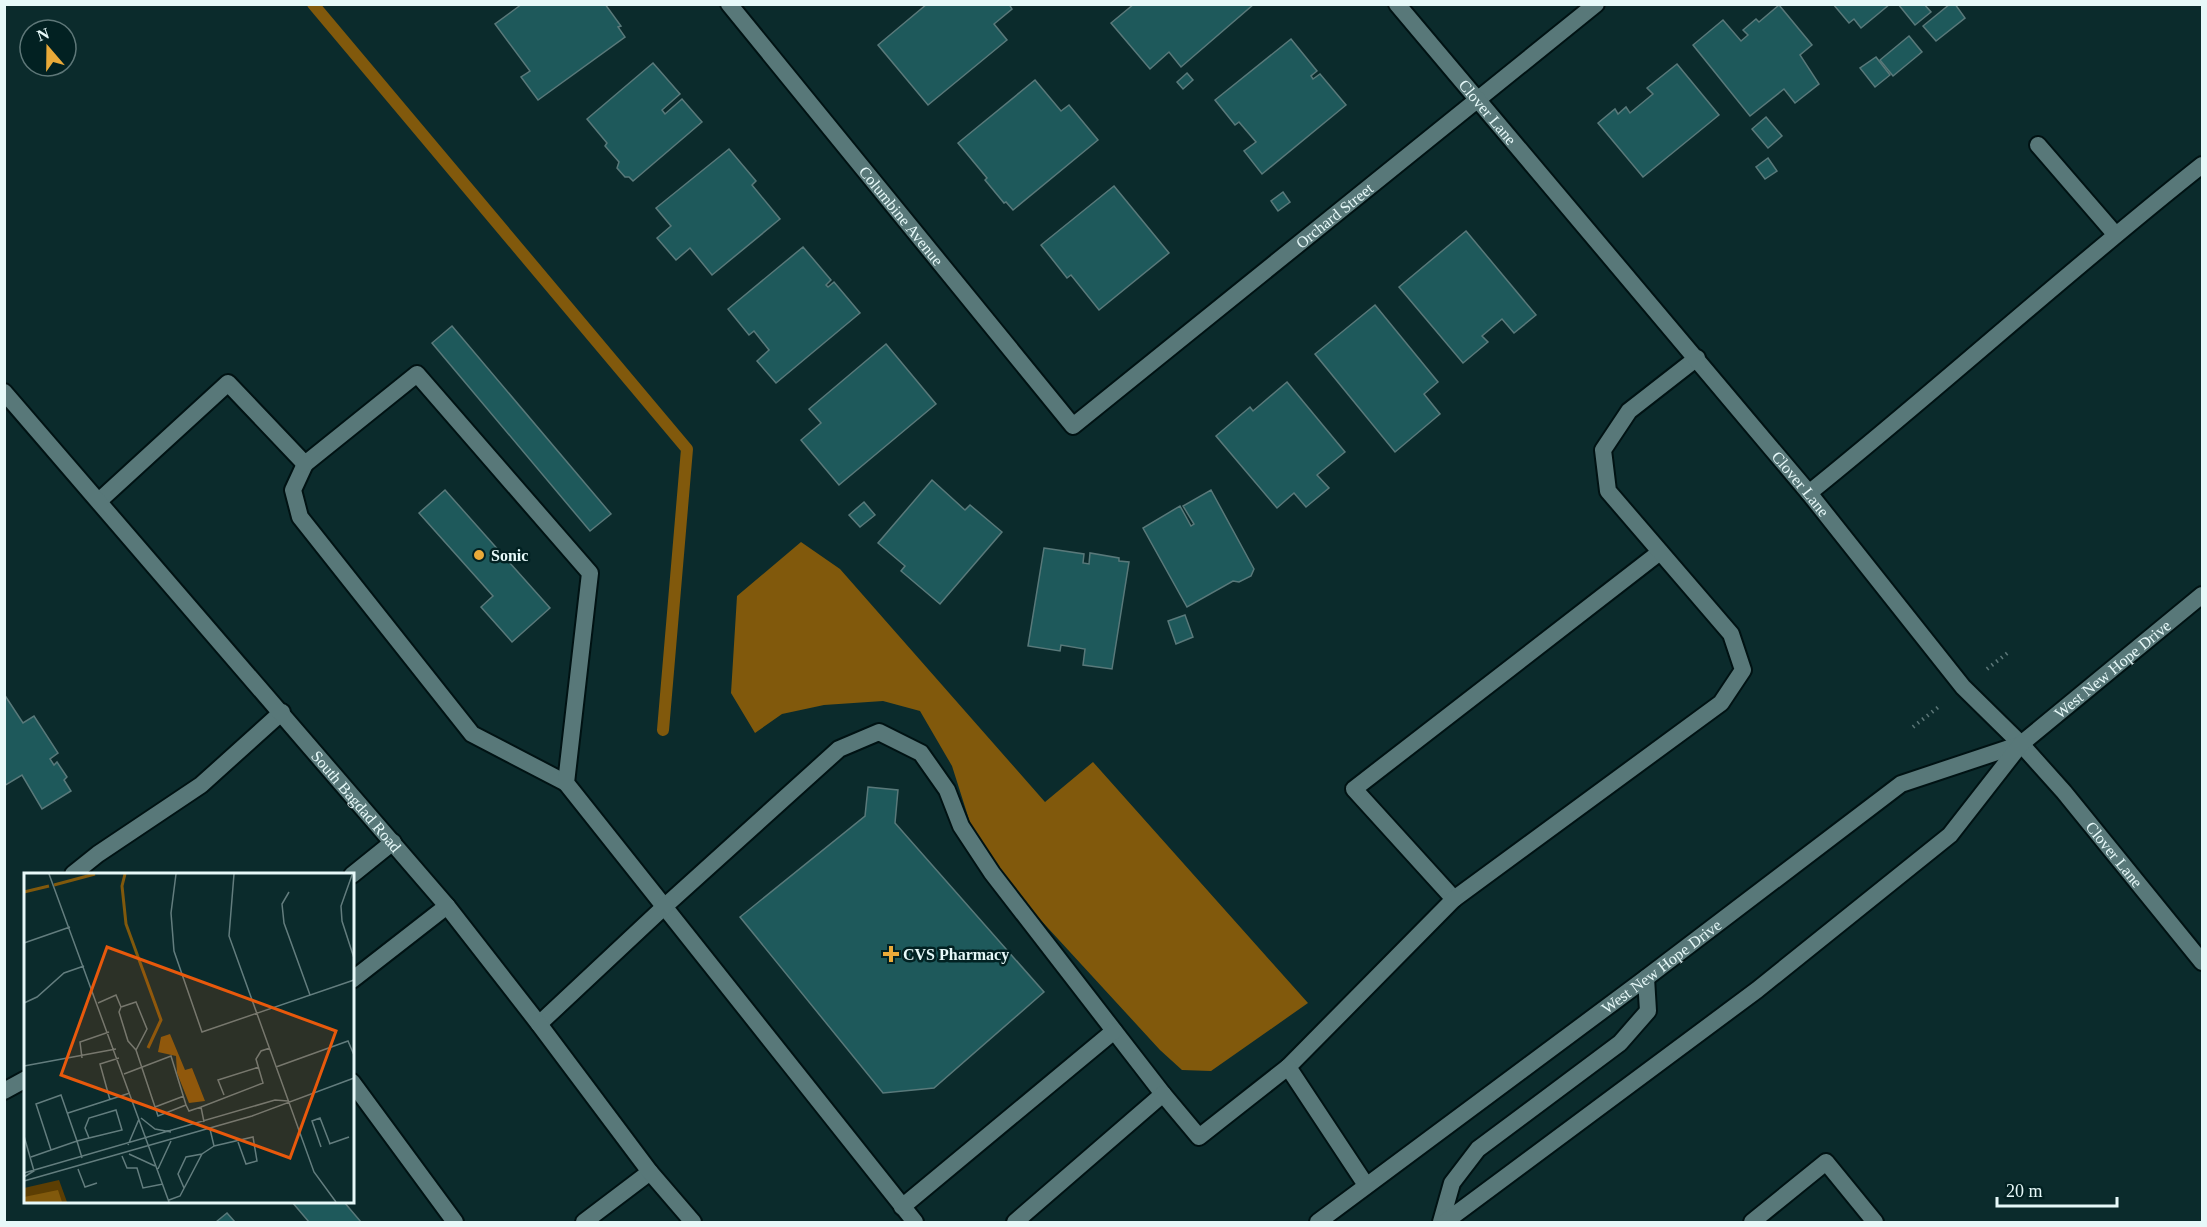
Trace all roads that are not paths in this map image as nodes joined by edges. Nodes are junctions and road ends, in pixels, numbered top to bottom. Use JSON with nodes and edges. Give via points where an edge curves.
{"nodes":[{"id":1,"x":729,"y":4,"type":"edge"},
{"id":2,"x":1397,"y":4,"type":"edge"},
{"id":3,"x":1596,"y":4,"type":"edge"},
{"id":4,"x":1478,"y":102,"type":"junction"},
{"id":5,"x":2038,"y":146,"type":"dead end"},
{"id":6,"x":2202,"y":165,"type":"edge"},
{"id":7,"x":2115,"y":234,"type":"junction"},
{"id":8,"x":1697,"y":358,"type":"junction"},
{"id":9,"x":4,"y":392,"type":"edge"},
{"id":10,"x":1073,"y":426,"type":"joint"},
{"id":11,"x":304,"y":464,"type":"junction"},
{"id":12,"x":1809,"y":493,"type":"junction"},
{"id":13,"x":99,"y":501,"type":"junction"},
{"id":14,"x":1660,"y":552,"type":"junction"},
{"id":15,"x":2202,"y":595,"type":"edge"},
{"id":16,"x":282,"y":712,"type":"junction"},
{"id":17,"x":2021,"y":744,"type":"junction"},
{"id":18,"x":566,"y":783,"type":"junction"},
{"id":19,"x":393,"y":842,"type":"junction"},
{"id":20,"x":75,"y":873,"type":"edge"},
{"id":21,"x":354,"y":873,"type":"edge"},
{"id":22,"x":1454,"y":899,"type":"junction"},
{"id":23,"x":447,"y":906,"type":"junction"},
{"id":24,"x":664,"y":907,"type":"junction"},
{"id":25,"x":2202,"y":962,"type":"edge"},
{"id":26,"x":354,"y":978,"type":"edge"},
{"id":27,"x":1646,"y":978,"type":"junction"},
{"id":28,"x":539,"y":1024,"type":"junction"},
{"id":29,"x":1114,"y":1031,"type":"junction"},
{"id":30,"x":1288,"y":1067,"type":"junction"},
{"id":31,"x":24,"y":1080,"type":"edge"},
{"id":32,"x":354,"y":1085,"type":"edge"},
{"id":33,"x":4,"y":1091,"type":"edge"},
{"id":34,"x":1163,"y":1094,"type":"junction"},
{"id":35,"x":650,"y":1172,"type":"junction"},
{"id":36,"x":1366,"y":1185,"type":"junction"},
{"id":37,"x":902,"y":1207,"type":"junction"},
{"id":38,"x":455,"y":1222,"type":"edge"},
{"id":39,"x":584,"y":1222,"type":"edge"},
{"id":40,"x":693,"y":1222,"type":"edge"},
{"id":41,"x":915,"y":1222,"type":"edge"},
{"id":42,"x":1015,"y":1222,"type":"edge"},
{"id":43,"x":1318,"y":1222,"type":"edge"},
{"id":44,"x":1443,"y":1222,"type":"edge"},
{"id":45,"x":1752,"y":1222,"type":"edge"},
{"id":46,"x":1875,"y":1222,"type":"edge"}],
"edges":[{"from":1,"to":10,"type":"main road","name":"Columbine Avenue"},
{"from":2,"to":4,"type":"main road","name":"Clover Lane"},
{"from":3,"to":4,"type":"main road","name":"Orchard Street"},
{"from":4,"to":8,"type":"main road","name":"Clover Lane"},
{"from":4,"to":10,"type":"main road","name":"Orchard Street"},
{"from":5,"to":7,"type":"main road"},
{"from":6,"to":7,"type":"main road"},
{"from":7,"to":12,"type":"main road","via":[[1898,422]]},
{"from":8,"to":12,"type":"main road","name":"Clover Lane"},
{"from":8,"to":14,"type":"main road","via":[[1629,411],[1603,450],[1608,491]]},
{"from":9,"to":13,"type":"main road","name":"South Bagdad Road"},
{"from":11,"to":13,"type":"main road","via":[[228,383]]},
{"from":11,"to":18,"type":"main road","via":[[293,490],[300,517],[472,734]]},
{"from":11,"to":18,"type":"main road","via":[[417,374],[590,573]]},
{"from":12,"to":17,"type":"main road","name":"Clover Lane","via":[[1963,687]]},
{"from":13,"to":16,"type":"main road","name":"South Bagdad Road"},
{"from":14,"to":22,"type":"main road","via":[[1731,634],[1743,670],[1721,703]]},
{"from":14,"to":22,"type":"main road","via":[[1354,789]]},
{"from":15,"to":17,"type":"main road","name":"West New Hope Drive"},
{"from":16,"to":19,"type":"main road","name":"South Bagdad Road"},
{"from":16,"to":20,"type":"main road","via":[[201,784]]},
{"from":17,"to":25,"type":"main road","name":"Clover Lane"},
{"from":17,"to":27,"type":"main road","name":"West New Hope Drive","via":[[1901,784]]},
{"from":17,"to":44,"type":"main road","name":"West New Hope Drive","via":[[1950,835],[1757,990]]},
{"from":18,"to":24,"type":"main road"},
{"from":19,"to":21,"type":"main road"},
{"from":19,"to":23,"type":"main road","name":"South Bagdad Road"},
{"from":22,"to":30,"type":"main road"},
{"from":23,"to":26,"type":"main road"},
{"from":23,"to":28,"type":"main road","name":"South Bagdad Road"},
{"from":24,"to":28,"type":"main road"},
{"from":24,"to":29,"type":"main road","via":[[838,749],[879,732],[921,753],[947,790],[961,826],[992,873]]},
{"from":24,"to":37,"type":"main road"},
{"from":27,"to":36,"type":"main road","name":"West New Hope Drive"},
{"from":27,"to":44,"type":"main road","via":[[1648,1011],[1620,1042],[1478,1149],[1452,1183]]},
{"from":28,"to":35,"type":"main road","name":"South Bagdad Road"},
{"from":29,"to":34,"type":"main road"},
{"from":29,"to":37,"type":"main road"},
{"from":30,"to":34,"type":"main road","via":[[1199,1137]]},
{"from":30,"to":36,"type":"main road"},
{"from":31,"to":33,"type":"main road"},
{"from":32,"to":38,"type":"main road"},
{"from":34,"to":42,"type":"main road"},
{"from":35,"to":39,"type":"main road"},
{"from":35,"to":40,"type":"main road","name":"South Bagdad Road"},
{"from":36,"to":43,"type":"main road","name":"West New Hope Drive"},
{"from":37,"to":41,"type":"main road"},
{"from":45,"to":46,"type":"main road","via":[[1826,1162]]}]}
